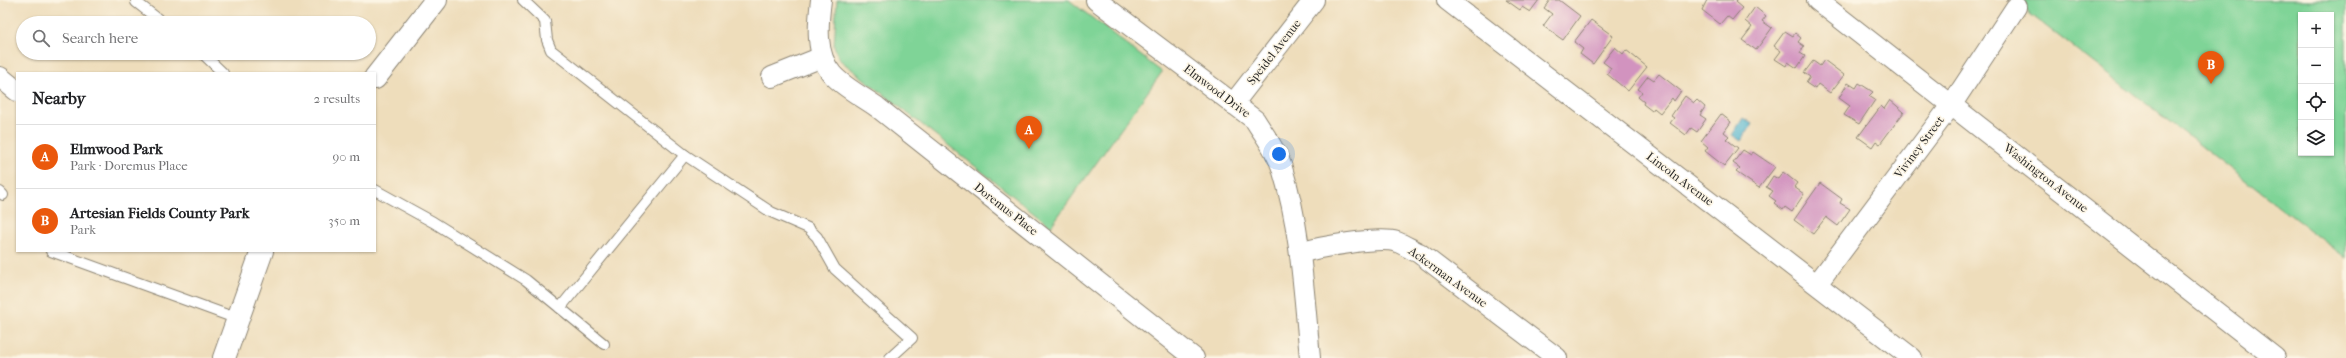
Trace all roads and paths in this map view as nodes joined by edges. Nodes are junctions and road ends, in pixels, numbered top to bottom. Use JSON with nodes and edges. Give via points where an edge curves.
{"nodes":[{"id":1,"x":436,"y":0,"type":"edge"},
{"id":2,"x":523,"y":0,"type":"edge"},
{"id":3,"x":821,"y":0,"type":"edge"},
{"id":4,"x":1096,"y":0,"type":"edge"},
{"id":5,"x":1314,"y":0,"type":"edge"},
{"id":6,"x":1447,"y":0,"type":"edge"},
{"id":7,"x":1817,"y":0,"type":"edge"},
{"id":8,"x":136,"y":2,"type":"dead end"},
{"id":9,"x":2016,"y":7,"type":"dead end"},
{"id":10,"x":154,"y":16,"type":"edge"},
{"id":11,"x":822,"y":57,"type":"junction"},
{"id":12,"x":209,"y":60,"type":"edge"},
{"id":13,"x":222,"y":72,"type":"edge"},
{"id":14,"x":0,"y":77,"type":"edge"},
{"id":15,"x":376,"y":77,"type":"edge"},
{"id":16,"x":772,"y":77,"type":"dead end"},
{"id":17,"x":16,"y":90,"type":"edge"},
{"id":18,"x":1233,"y":104,"type":"junction"},
{"id":19,"x":1952,"y":104,"type":"junction"},
{"id":20,"x":685,"y":155,"type":"junction"},
{"id":21,"x":376,"y":191,"type":"edge"},
{"id":22,"x":54,"y":252,"type":"edge"},
{"id":23,"x":262,"y":252,"type":"edge"},
{"id":24,"x":1300,"y":253,"type":"junction"},
{"id":25,"x":1817,"y":284,"type":"junction"},
{"id":26,"x":560,"y":308,"type":"junction"},
{"id":27,"x":238,"y":319,"type":"junction"},
{"id":28,"x":604,"y":344,"type":"dead end"},
{"id":29,"x":224,"y":358,"type":"edge"},
{"id":30,"x":890,"y":358,"type":"edge"},
{"id":31,"x":1194,"y":358,"type":"edge"},
{"id":32,"x":1310,"y":358,"type":"edge"},
{"id":33,"x":1557,"y":358,"type":"edge"},
{"id":34,"x":1912,"y":358,"type":"edge"},
{"id":35,"x":2275,"y":358,"type":"edge"}],
"edges":[{"from":1,"to":15,"type":"street"},
{"from":2,"to":20,"type":"lane","via":[[544,21],[551,50]]},
{"from":3,"to":11,"type":"street","name":"Doremus Place","via":[[818,36]]},
{"from":4,"to":18,"type":"street","name":"Elmwood Drive"},
{"from":5,"to":18,"type":"street","name":"Speidel Avenue"},
{"from":6,"to":25,"type":"street","name":"Lincoln Avenue"},
{"from":7,"to":19,"type":"street","name":"Washington Avenue"},
{"from":8,"to":10,"type":"lane"},
{"from":9,"to":19,"type":"street","name":"Viviney Street"},
{"from":11,"to":16,"type":"street"},
{"from":11,"to":31,"type":"street","name":"Doremus Place","via":[[832,75],[877,107]]},
{"from":12,"to":13,"type":"lane"},
{"from":14,"to":17,"type":"street"},
{"from":18,"to":24,"type":"street","name":"Elmwood Drive","via":[[1255,120],[1282,167]]},
{"from":19,"to":25,"type":"street","name":"Viviney Street"},
{"from":19,"to":35,"type":"street","name":"Washington Avenue"},
{"from":20,"to":26,"type":"lane"},
{"from":20,"to":30,"type":"lane","via":[[771,212],[798,222],[817,237],[835,270],[912,338]]},
{"from":21,"to":26,"type":"lane","via":[[433,222],[526,280]]},
{"from":22,"to":27,"type":"lane"},
{"from":23,"to":27,"type":"street"},
{"from":24,"to":32,"type":"street","name":"Elmwood Drive"},
{"from":24,"to":33,"type":"street","name":"Ackerman Avenue","via":[[1322,246],[1396,241],[1419,253]]},
{"from":25,"to":34,"type":"street","name":"Lincoln Avenue"},
{"from":26,"to":28,"type":"lane"},
{"from":27,"to":29,"type":"street"}]}
